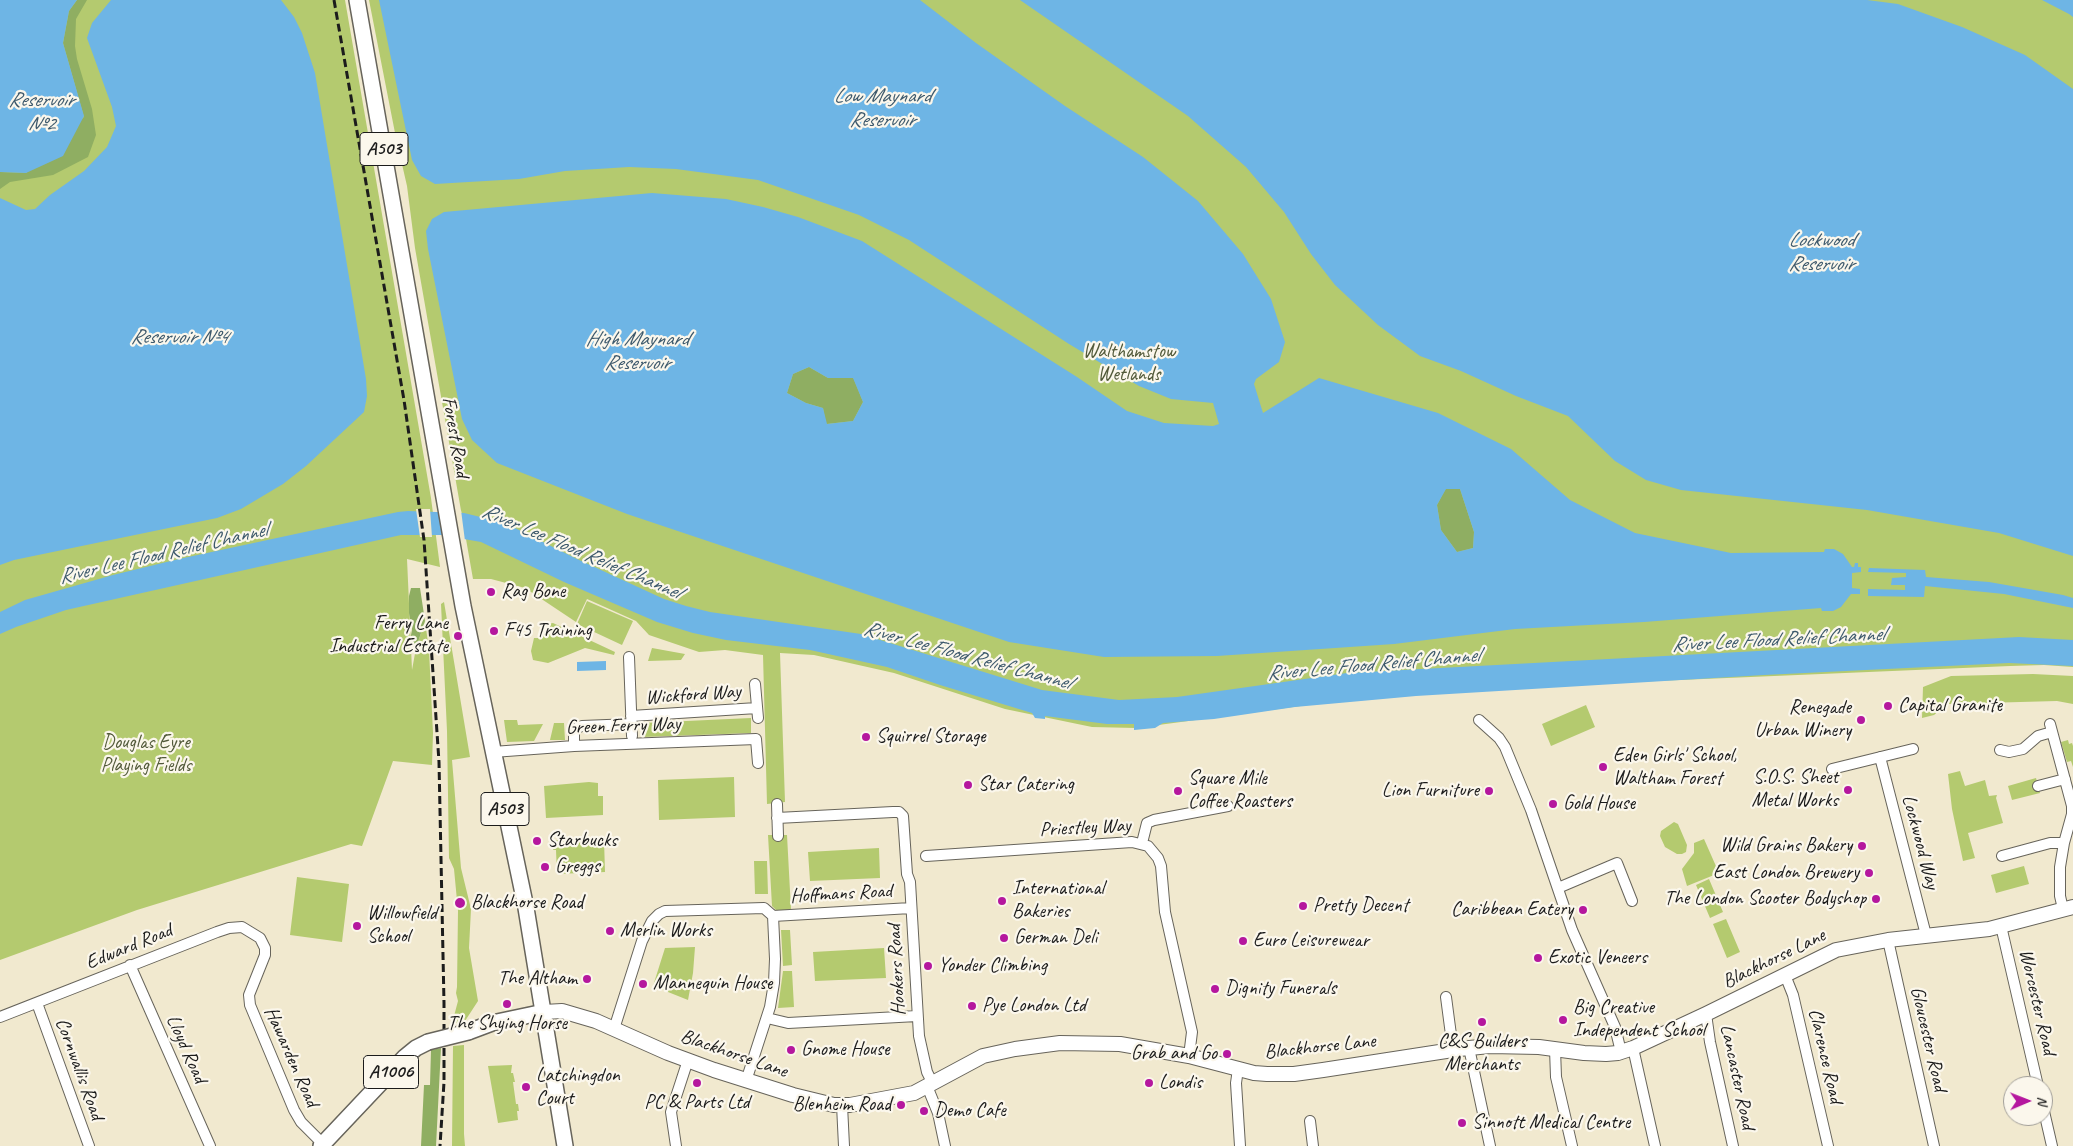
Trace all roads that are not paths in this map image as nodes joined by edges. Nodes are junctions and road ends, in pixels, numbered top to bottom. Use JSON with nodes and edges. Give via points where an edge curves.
{"nodes":[{"id":1,"x":357,"y":0,"type":"edge"},
{"id":2,"x":629,"y":657,"type":"dead end"},
{"id":3,"x":755,"y":684,"type":"dead end"},
{"id":4,"x":631,"y":720,"type":"junction"},
{"id":5,"x":1479,"y":720,"type":"dead end"},
{"id":6,"x":632,"y":736,"type":"dead end"},
{"id":7,"x":574,"y":746,"type":"junction"},
{"id":8,"x":1912,"y":749,"type":"dead end"},
{"id":9,"x":2000,"y":750,"type":"dead end"},
{"id":10,"x":492,"y":752,"type":"junction"},
{"id":11,"x":1880,"y":757,"type":"junction"},
{"id":12,"x":758,"y":763,"type":"dead end"},
{"id":13,"x":1832,"y":768,"type":"dead end"},
{"id":14,"x":2065,"y":779,"type":"junction"},
{"id":15,"x":2038,"y":786,"type":"dead end"},
{"id":16,"x":776,"y":804,"type":"dead end"},
{"id":17,"x":1228,"y":806,"type":"dead end"},
{"id":18,"x":778,"y":818,"type":"junction"},
{"id":19,"x":778,"y":836,"type":"dead end"},
{"id":20,"x":1142,"y":843,"type":"junction"},
{"id":21,"x":2064,"y":843,"type":"junction"},
{"id":22,"x":926,"y":856,"type":"dead end"},
{"id":23,"x":2002,"y":856,"type":"dead end"},
{"id":24,"x":1558,"y":888,"type":"junction"},
{"id":25,"x":1632,"y":901,"type":"dead end"},
{"id":26,"x":911,"y":908,"type":"junction"},
{"id":27,"x":2068,"y":908,"type":"edge"},
{"id":28,"x":773,"y":916,"type":"junction"},
{"id":29,"x":2001,"y":926,"type":"junction"},
{"id":30,"x":1926,"y":935,"type":"junction"},
{"id":31,"x":1889,"y":944,"type":"junction"},
{"id":32,"x":265,"y":948,"type":"joint"},
{"id":33,"x":130,"y":965,"type":"junction"},
{"id":34,"x":1785,"y":975,"type":"junction"},
{"id":35,"x":1446,"y":997,"type":"dead end"},
{"id":36,"x":36,"y":1003,"type":"junction"},
{"id":37,"x":544,"y":1012,"type":"junction"},
{"id":38,"x":1706,"y":1014,"type":"junction"},
{"id":39,"x":917,"y":1016,"type":"junction"},
{"id":40,"x":0,"y":1017,"type":"edge"},
{"id":41,"x":767,"y":1018,"type":"junction"},
{"id":42,"x":614,"y":1029,"type":"junction"},
{"id":43,"x":1469,"y":1048,"type":"junction"},
{"id":44,"x":1555,"y":1049,"type":"junction"},
{"id":45,"x":1453,"y":1050,"type":"junction"},
{"id":46,"x":1627,"y":1050,"type":"junction"},
{"id":47,"x":1189,"y":1056,"type":"junction"},
{"id":48,"x":688,"y":1060,"type":"junction"},
{"id":49,"x":1238,"y":1068,"type":"junction"},
{"id":50,"x":2036,"y":1076,"type":"edge"},
{"id":51,"x":746,"y":1081,"type":"junction"},
{"id":52,"x":930,"y":1084,"type":"junction"},
{"id":53,"x":842,"y":1105,"type":"junction"},
{"id":54,"x":1310,"y":1122,"type":"dead end"},
{"id":55,"x":2047,"y":1126,"type":"edge"},
{"id":56,"x":945,"y":1143,"type":"edge"},
{"id":57,"x":322,"y":1145,"type":"edge"},
{"id":58,"x":89,"y":1146,"type":"edge"},
{"id":59,"x":210,"y":1146,"type":"edge"},
{"id":60,"x":565,"y":1146,"type":"edge"},
{"id":61,"x":676,"y":1146,"type":"edge"},
{"id":62,"x":844,"y":1146,"type":"edge"},
{"id":63,"x":1240,"y":1146,"type":"edge"},
{"id":64,"x":1313,"y":1146,"type":"edge"},
{"id":65,"x":1490,"y":1146,"type":"edge"},
{"id":66,"x":1572,"y":1146,"type":"edge"},
{"id":67,"x":1655,"y":1146,"type":"edge"},
{"id":68,"x":1733,"y":1146,"type":"edge"},
{"id":69,"x":1828,"y":1146,"type":"edge"},
{"id":70,"x":1934,"y":1146,"type":"edge"},
{"id":71,"x":2052,"y":1146,"type":"edge"}],
"edges":[{"from":1,"to":10,"type":"main road","name":"Forest Road","number":"A503","via":[[463,606]]},
{"from":2,"to":4,"type":"street"},
{"from":3,"to":4,"type":"street","name":"Wickford Way","via":[[757,713]]},
{"from":4,"to":6,"type":"street"},
{"from":4,"to":7,"type":"street","name":"Wickford Way","via":[[574,728]]},
{"from":5,"to":24,"type":"street","via":[[1505,748]]},
{"from":7,"to":10,"type":"street","name":"Green Ferry Way"},
{"from":7,"to":12,"type":"street","name":"Green Ferry Way","via":[[756,738]]},
{"from":8,"to":11,"type":"street"},
{"from":9,"to":14,"type":"street","via":[[2023,749],[2051,728]]},
{"from":10,"to":37,"type":"main road","name":"Forest Road","number":"A503","via":[[526,908]]},
{"from":11,"to":13,"type":"street"},
{"from":11,"to":30,"type":"street","name":"Lockwood Way"},
{"from":14,"to":15,"type":"street"},
{"from":14,"to":21,"type":"street","via":[[2072,814]]},
{"from":16,"to":18,"type":"street"},
{"from":17,"to":20,"type":"street","via":[[1147,823]]},
{"from":18,"to":19,"type":"street"},
{"from":18,"to":26,"type":"street","name":"Hookers Road","via":[[899,812],[904,821]]},
{"from":20,"to":22,"type":"street","name":"Priestley Way"},
{"from":20,"to":47,"type":"street","name":"Priestley Way","via":[[1153,851],[1160,866],[1165,912],[1192,1032]]},
{"from":21,"to":23,"type":"street","via":[[2050,843]]},
{"from":21,"to":27,"type":"street","via":[[2060,896]]},
{"from":24,"to":25,"type":"street","via":[[1618,863]]},
{"from":24,"to":46,"type":"street","via":[[1572,930]]},
{"from":26,"to":28,"type":"street","name":"Hoffmans Road"},
{"from":26,"to":39,"type":"street","name":"Hookers Road"},
{"from":27,"to":29,"type":"main road","name":"Blackhorse Lane"},
{"from":28,"to":41,"type":"street","via":[[775,969]]},
{"from":28,"to":42,"type":"street","via":[[768,910],[757,907],[658,914],[642,941]]},
{"from":29,"to":30,"type":"main road","name":"Blackhorse Lane"},
{"from":29,"to":50,"type":"street","name":"Worcester Road"},
{"from":30,"to":31,"type":"main road","name":"Blackhorse Lane"},
{"from":31,"to":34,"type":"main road","name":"Blackhorse Lane","via":[[1836,950]]},
{"from":31,"to":70,"type":"street","name":"Gloucester Road"},
{"from":32,"to":33,"type":"street","name":"Edward Road","via":[[256,934],[234,927]]},
{"from":32,"to":57,"type":"street","name":"Hawarden Road","via":[[248,1001],[294,1110]]},
{"from":33,"to":36,"type":"street","name":"Edward Road"},
{"from":33,"to":59,"type":"street","name":"Lloyd Road"},
{"from":34,"to":38,"type":"main road","name":"Blackhorse Lane"},
{"from":34,"to":69,"type":"street","name":"Clarence Road","via":[[1793,995]]},
{"from":35,"to":45,"type":"street"},
{"from":36,"to":40,"type":"street","name":"Edward Road"},
{"from":36,"to":58,"type":"street","name":"Cornwallis Road"},
{"from":37,"to":42,"type":"main road","name":"Blackhorse Lane","via":[[565,1012]]},
{"from":37,"to":57,"type":"main road","number":"A1006","bridge":true,"via":[[492,1023],[416,1048]]},
{"from":37,"to":60,"type":"main road","name":"Forest Road","number":"A503"},
{"from":38,"to":46,"type":"main road","name":"Blackhorse Lane"},
{"from":38,"to":68,"type":"street","name":"Lancaster Road"},
{"from":39,"to":41,"type":"street","via":[[788,1023]]},
{"from":39,"to":52,"type":"street","name":"Hookers Road","via":[[918,1036]]},
{"from":41,"to":51,"type":"street"},
{"from":42,"to":48,"type":"main road","name":"Blackhorse Lane"},
{"from":43,"to":44,"type":"main road","name":"Blackhorse Lane","via":[[1516,1046]]},
{"from":43,"to":45,"type":"main road","name":"Blackhorse Lane"},
{"from":43,"to":65,"type":"street"},
{"from":44,"to":46,"type":"main road","name":"Blackhorse Lane","via":[[1596,1054]]},
{"from":44,"to":66,"type":"street","via":[[1556,1077]]},
{"from":45,"to":49,"type":"main road","name":"Blackhorse Lane","via":[[1294,1074],[1254,1073]]},
{"from":46,"to":67,"type":"street"},
{"from":47,"to":49,"type":"main road","name":"Blackhorse Lane"},
{"from":47,"to":52,"type":"main road","name":"Blackhorse Lane","via":[[1105,1043],[1049,1044],[982,1056]]},
{"from":48,"to":51,"type":"main road","name":"Blackhorse Lane"},
{"from":48,"to":61,"type":"street","via":[[671,1112]]},
{"from":49,"to":63,"type":"street"},
{"from":51,"to":53,"type":"main road","name":"Blackhorse Lane","via":[[793,1096]]},
{"from":52,"to":53,"type":"main road","name":"Blackhorse Lane","via":[[914,1093]]},
{"from":52,"to":56,"type":"street"},
{"from":53,"to":62,"type":"street"},
{"from":54,"to":64,"type":"street"},
{"from":55,"to":71,"type":"street"}]}
